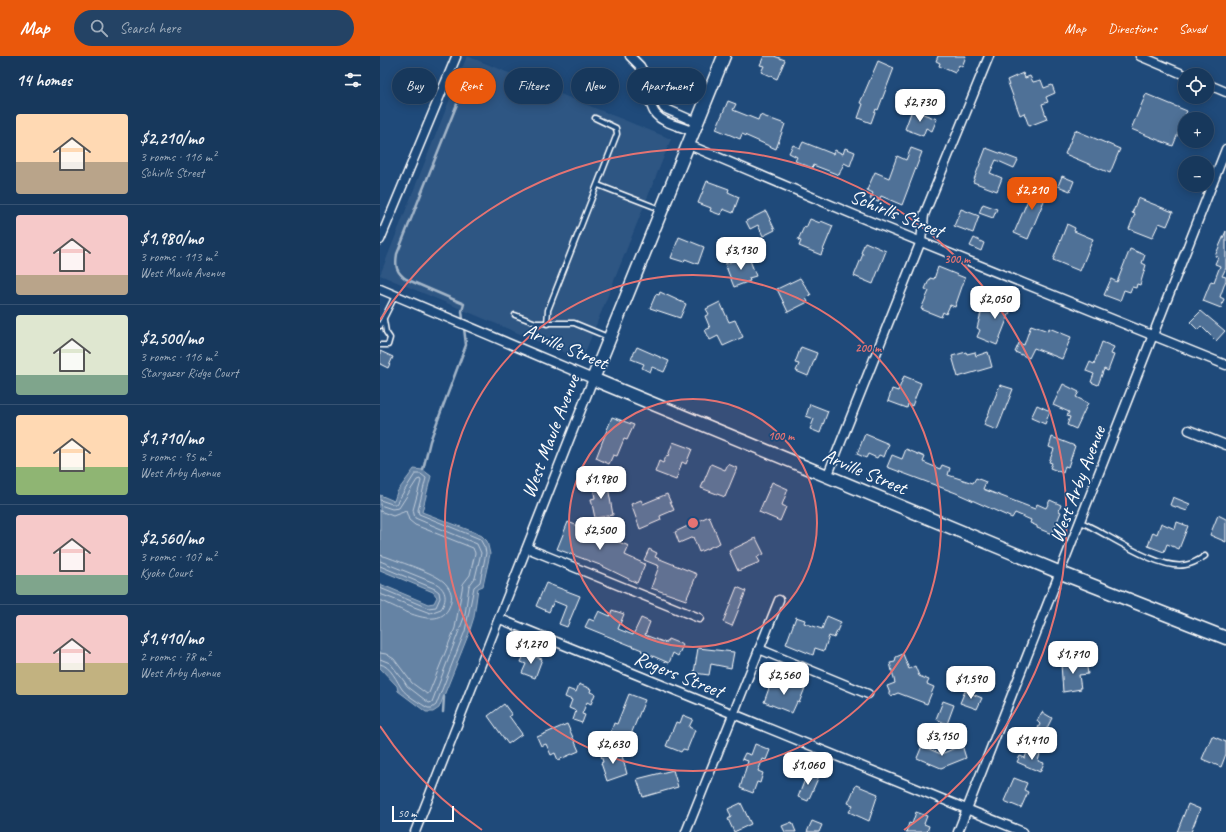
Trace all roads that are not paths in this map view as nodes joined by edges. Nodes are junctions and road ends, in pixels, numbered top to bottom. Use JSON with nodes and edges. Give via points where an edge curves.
{"nodes":[{"id":1,"x":630,"y":56,"type":"edge"},
{"id":2,"x":724,"y":56,"type":"edge"},
{"id":3,"x":989,"y":56,"type":"edge"},
{"id":4,"x":1140,"y":56,"type":"edge"},
{"id":5,"x":456,"y":57,"type":"dead end"},
{"id":6,"x":641,"y":68,"type":"edge"},
{"id":7,"x":1178,"y":72,"type":"edge"},
{"id":8,"x":1214,"y":87,"type":"edge"},
{"id":9,"x":1226,"y":92,"type":"edge"},
{"id":10,"x":650,"y":104,"type":"edge"},
{"id":11,"x":662,"y":104,"type":"edge"},
{"id":12,"x":664,"y":108,"type":"junction"},
{"id":13,"x":657,"y":116,"type":"junction"},
{"id":14,"x":595,"y":118,"type":"dead end"},
{"id":15,"x":696,"y":128,"type":"junction"},
{"id":16,"x":689,"y":145,"type":"junction"},
{"id":17,"x":1226,"y":149,"type":"edge"},
{"id":18,"x":598,"y":185,"type":"junction"},
{"id":19,"x":662,"y":210,"type":"junction"},
{"id":20,"x":380,"y":240,"type":"edge"},
{"id":21,"x":921,"y":241,"type":"junction"},
{"id":22,"x":380,"y":289,"type":"edge"},
{"id":23,"x":395,"y":295,"type":"junction"},
{"id":24,"x":515,"y":315,"type":"dead end"},
{"id":25,"x":384,"y":320,"type":"junction"},
{"id":26,"x":547,"y":324,"type":"junction"},
{"id":27,"x":380,"y":326,"type":"edge"},
{"id":28,"x":1154,"y":335,"type":"junction"},
{"id":29,"x":609,"y":338,"type":"junction"},
{"id":30,"x":380,"y":345,"type":"edge"},
{"id":31,"x":1226,"y":364,"type":"edge"},
{"id":32,"x":593,"y":379,"type":"junction"},
{"id":33,"x":1189,"y":430,"type":"dead end"},
{"id":34,"x":1226,"y":445,"type":"edge"},
{"id":35,"x":827,"y":477,"type":"junction"},
{"id":36,"x":1081,"y":522,"type":"junction"},
{"id":37,"x":527,"y":548,"type":"junction"},
{"id":38,"x":1205,"y":556,"type":"dead end"},
{"id":39,"x":1061,"y":573,"type":"junction"},
{"id":40,"x":779,"y":600,"type":"dead end"},
{"id":41,"x":698,"y":618,"type":"dead end"},
{"id":42,"x":500,"y":619,"type":"junction"},
{"id":43,"x":1226,"y":638,"type":"edge"},
{"id":44,"x":759,"y":649,"type":"junction"},
{"id":45,"x":868,"y":694,"type":"dead end"},
{"id":46,"x":734,"y":714,"type":"junction"},
{"id":47,"x":968,"y":809,"type":"junction"},
{"id":48,"x":415,"y":832,"type":"edge"},
{"id":49,"x":686,"y":832,"type":"edge"},
{"id":50,"x":958,"y":832,"type":"edge"},
{"id":51,"x":1024,"y":832,"type":"edge"}],
"edges":[{"from":1,"to":6,"type":"street"},
{"from":2,"to":15,"type":"street","name":"West Maule Avenue"},
{"from":3,"to":21,"type":"street","via":[[924,215]]},
{"from":4,"to":7,"type":"street"},
{"from":5,"to":20,"type":"street"},
{"from":8,"to":9,"type":"street"},
{"from":10,"to":13,"type":"street"},
{"from":11,"to":12,"type":"street"},
{"from":12,"to":13,"type":"lane"},
{"from":12,"to":15,"type":"street"},
{"from":13,"to":15,"type":"street"},
{"from":14,"to":18,"type":"lane","via":[[616,128],[618,132]]},
{"from":15,"to":16,"type":"street","name":"West Maule Avenue"},
{"from":16,"to":19,"type":"street","name":"West Maule Avenue"},
{"from":16,"to":21,"type":"street","name":"Schirlls Street"},
{"from":17,"to":28,"type":"street","name":"West Arby Avenue"},
{"from":18,"to":19,"type":"lane"},
{"from":18,"to":26,"type":"lane","via":[[548,310]]},
{"from":19,"to":29,"type":"street","name":"West Maule Avenue"},
{"from":21,"to":28,"type":"street","name":"Schirlls Street"},
{"from":21,"to":35,"type":"street"},
{"from":22,"to":23,"type":"street","name":"Arville Street"},
{"from":23,"to":25,"type":"lane"},
{"from":23,"to":32,"type":"street","name":"Arville Street"},
{"from":24,"to":26,"type":"lane","via":[[536,324]]},
{"from":25,"to":27,"type":"lane"},
{"from":25,"to":30,"type":"lane","via":[[390,338],[388,345]]},
{"from":26,"to":29,"type":"lane","via":[[574,324]]},
{"from":28,"to":31,"type":"street","name":"Schirlls Street"},
{"from":28,"to":36,"type":"street","name":"West Arby Avenue"},
{"from":29,"to":32,"type":"street","name":"West Maule Avenue"},
{"from":32,"to":35,"type":"street","name":"Arville Street"},
{"from":32,"to":37,"type":"street","name":"West Maule Avenue"},
{"from":33,"to":34,"type":"street"},
{"from":35,"to":39,"type":"street","name":"Arville Street"},
{"from":36,"to":38,"type":"lane","via":[[1161,562],[1176,566],[1186,565]]},
{"from":36,"to":39,"type":"street","name":"West Arby Avenue"},
{"from":37,"to":41,"type":"street"},
{"from":37,"to":42,"type":"street","name":"West Maule Avenue"},
{"from":39,"to":43,"type":"street","name":"Arville Street"},
{"from":39,"to":47,"type":"street","name":"West Arby Avenue"},
{"from":40,"to":44,"type":"street"},
{"from":42,"to":46,"type":"street","name":"Rogers Street"},
{"from":42,"to":48,"type":"street","name":"West Maule Avenue"},
{"from":44,"to":45,"type":"street"},
{"from":44,"to":46,"type":"street"},
{"from":46,"to":47,"type":"street","name":"Rogers Street"},
{"from":46,"to":49,"type":"street"},
{"from":47,"to":50,"type":"street","name":"West Arby Avenue"},
{"from":47,"to":51,"type":"street","name":"Rogers Street"}]}
